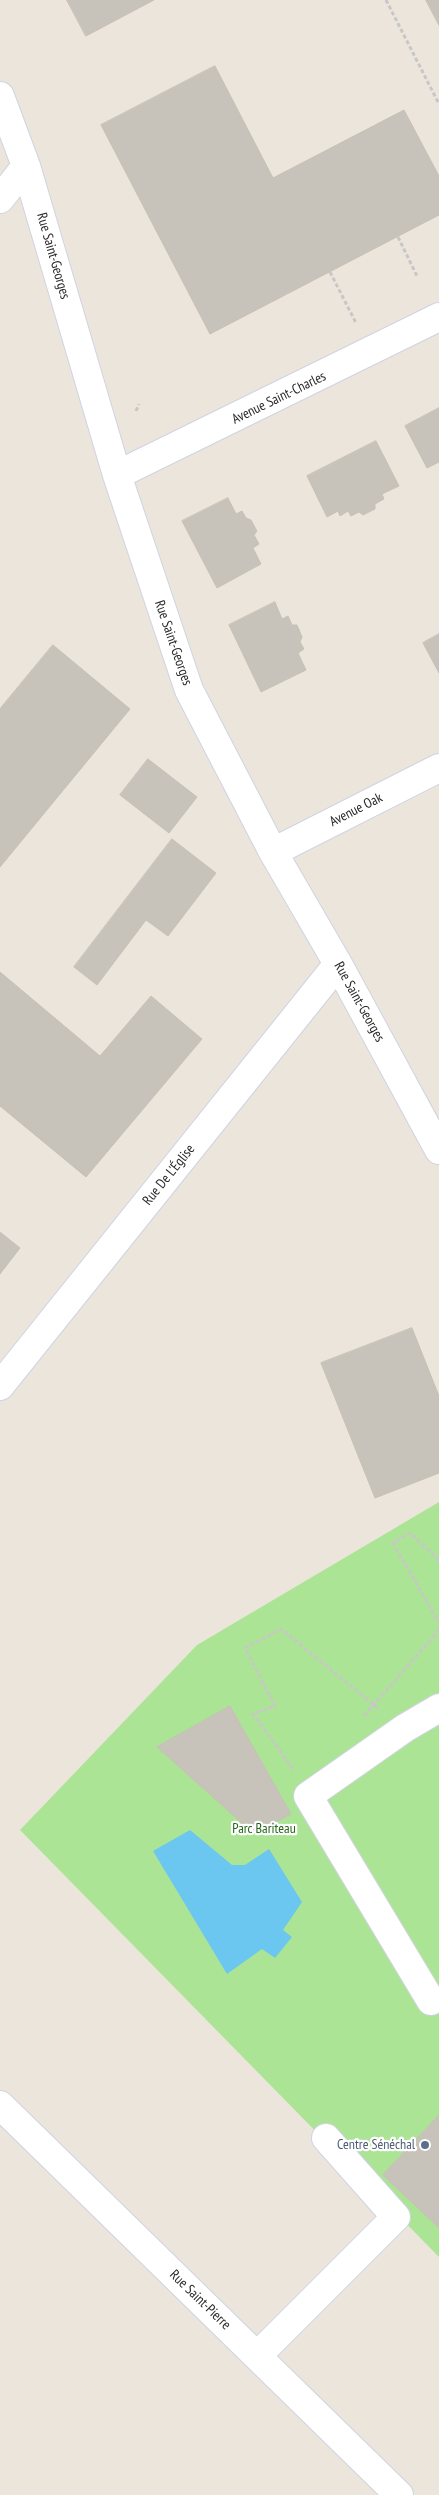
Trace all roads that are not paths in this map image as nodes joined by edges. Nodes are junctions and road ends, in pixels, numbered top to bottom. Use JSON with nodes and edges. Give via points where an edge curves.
{"nodes":[{"id":1,"x":0,"y":96,"type":"edge"},
{"id":2,"x":26,"y":166,"type":"junction"},
{"id":3,"x":0,"y":199,"type":"edge"},
{"id":4,"x":439,"y":318,"type":"edge"},
{"id":5,"x":117,"y":475,"type":"junction"},
{"id":6,"x":439,"y":768,"type":"edge"},
{"id":7,"x":274,"y":852,"type":"junction"},
{"id":8,"x":338,"y":964,"type":"junction"},
{"id":9,"x":439,"y":1150,"type":"edge"},
{"id":10,"x":0,"y":1386,"type":"edge"},
{"id":11,"x":439,"y":1708,"type":"edge"},
{"id":12,"x":431,"y":2001,"type":"dead end"},
{"id":13,"x":0,"y":2105,"type":"edge"},
{"id":14,"x":326,"y":2138,"type":"dead end"},
{"id":15,"x":257,"y":2356,"type":"junction"},
{"id":16,"x":399,"y":2495,"type":"edge"}],
"edges":[{"from":1,"to":2,"type":"street","name":"Rue Saint-Georges"},
{"from":2,"to":3,"type":"street"},
{"from":2,"to":5,"type":"street","name":"Rue Saint-Georges"},
{"from":4,"to":5,"type":"street","name":"Avenue Saint-Charles"},
{"from":5,"to":7,"type":"street","name":"Rue Saint-Georges","via":[[189,690]]},
{"from":6,"to":7,"type":"street","name":"Avenue Oak"},
{"from":7,"to":8,"type":"street","name":"Rue Saint-Georges"},
{"from":8,"to":9,"type":"street","name":"Rue Saint-Georges"},
{"from":8,"to":10,"type":"street","name":"Rue De L'Église"},
{"from":11,"to":12,"type":"street","via":[[308,1796]]},
{"from":13,"to":15,"type":"street","name":"Rue Saint-Pierre"},
{"from":14,"to":15,"type":"street","via":[[396,2217]]},
{"from":15,"to":16,"type":"street","name":"Rue Saint-Pierre"}]}
